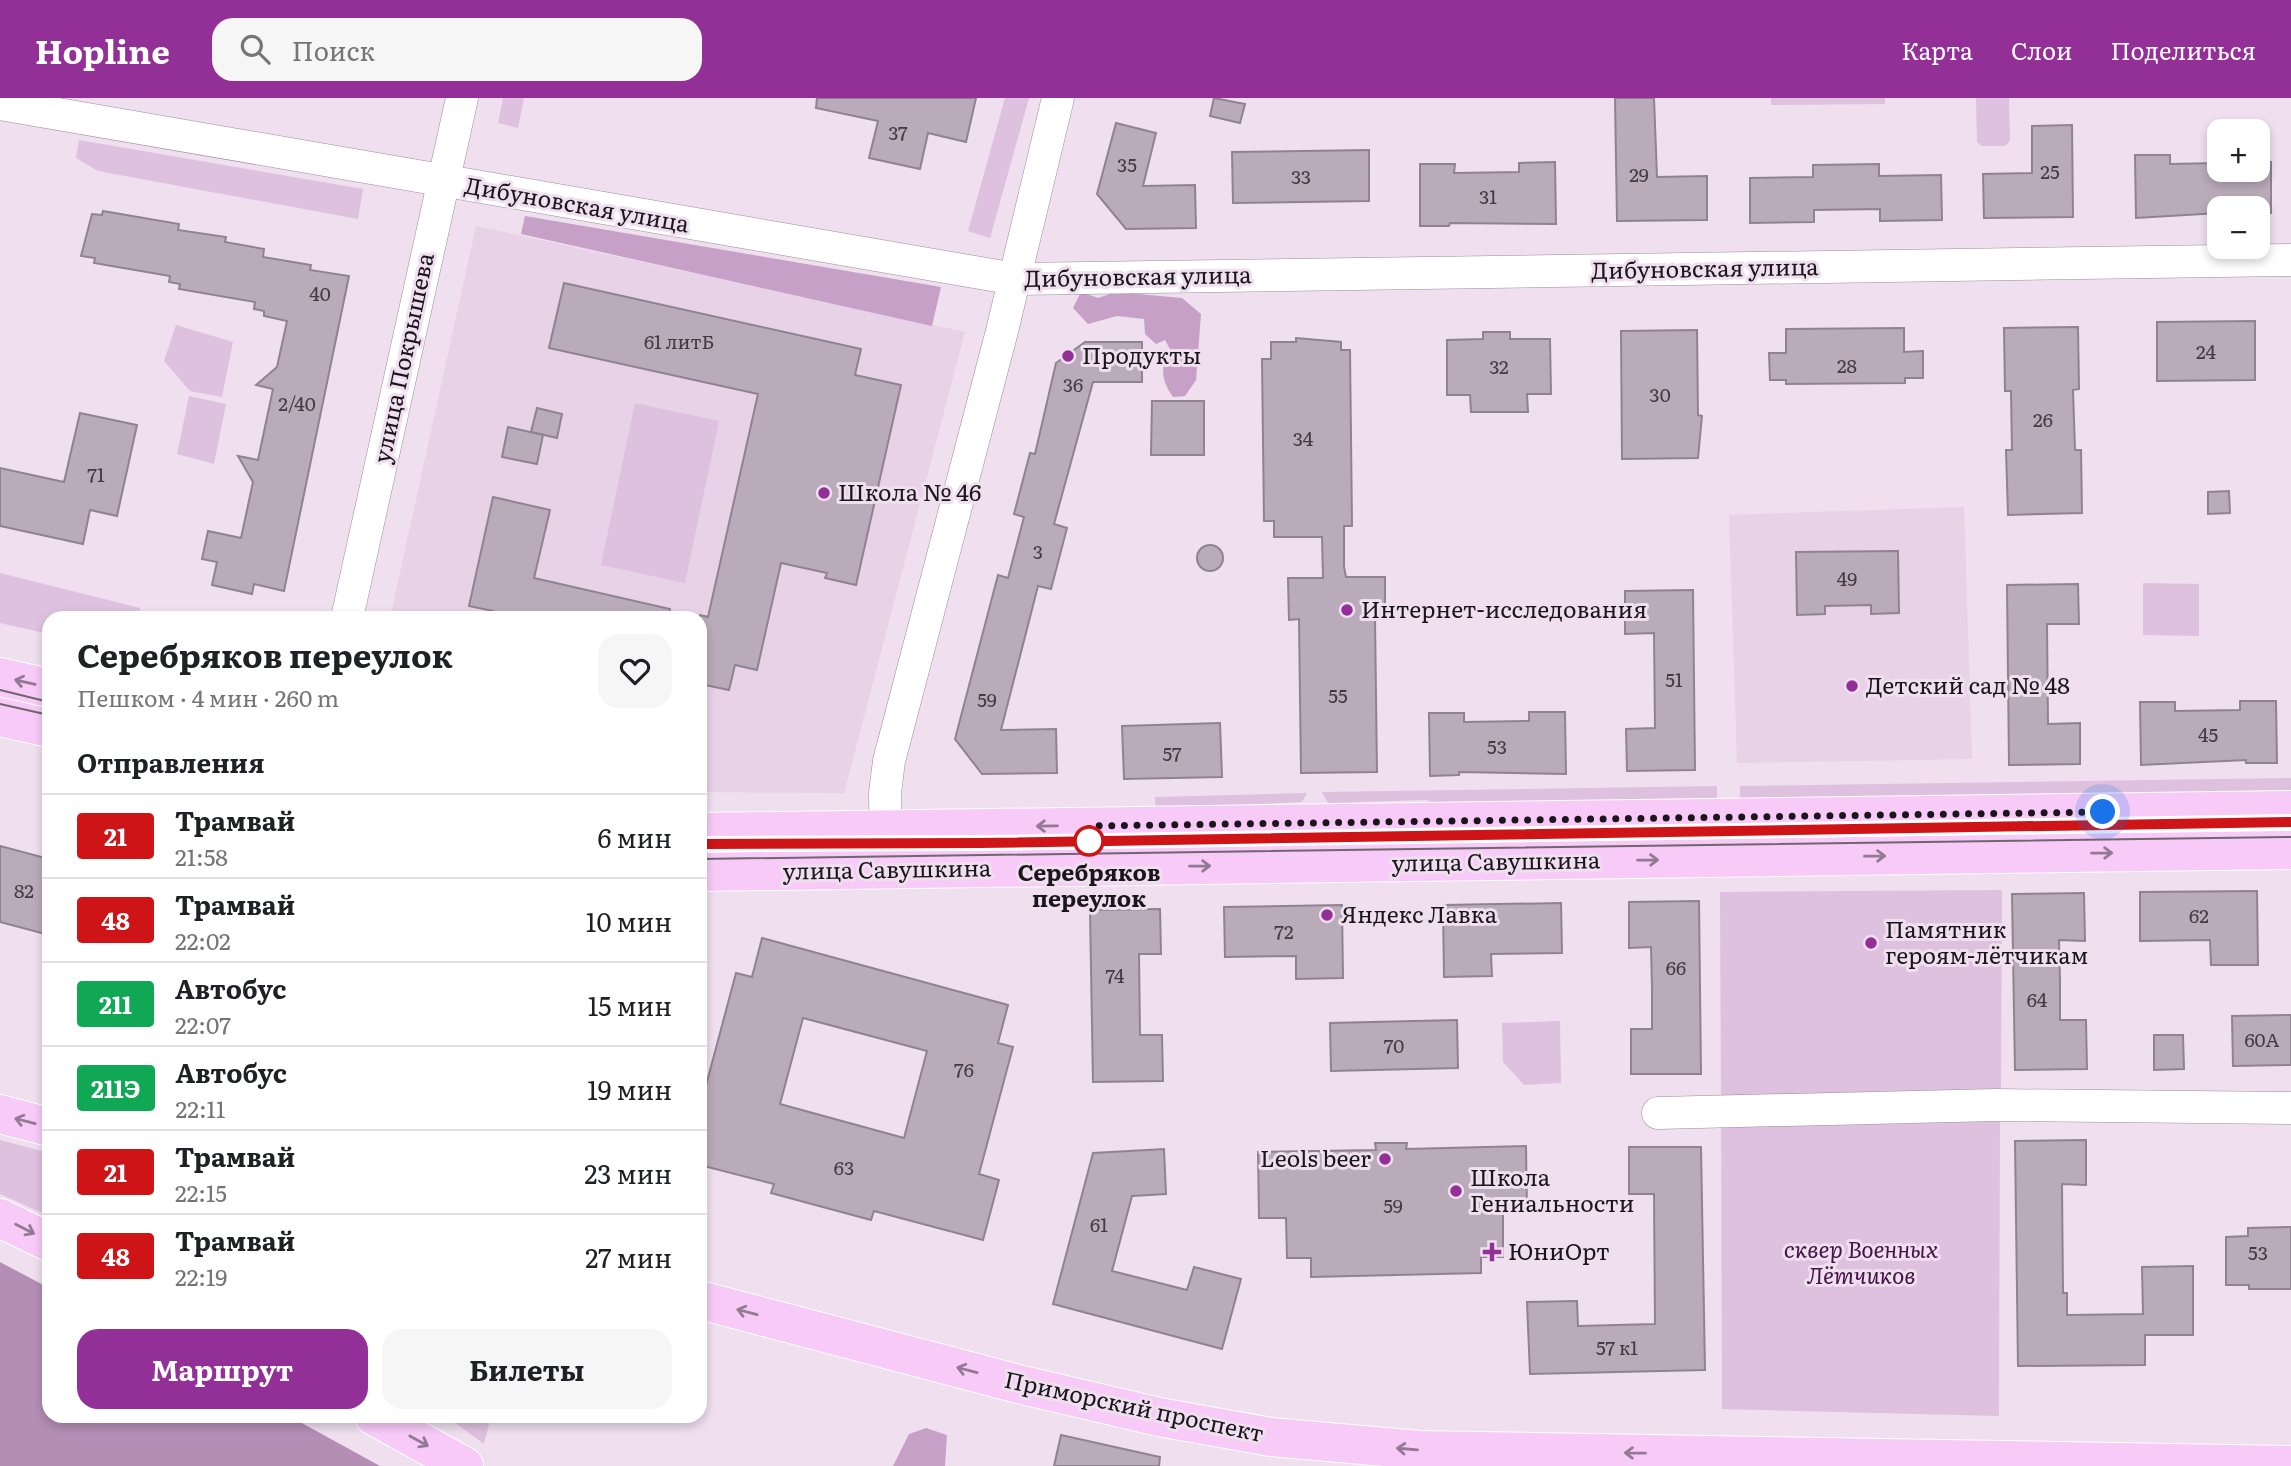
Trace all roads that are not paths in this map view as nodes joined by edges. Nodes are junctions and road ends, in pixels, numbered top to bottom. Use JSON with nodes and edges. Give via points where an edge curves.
{"nodes":[{"id":1,"x":462,"y":98,"type":"edge"},
{"id":2,"x":1058,"y":98,"type":"edge"},
{"id":3,"x":0,"y":104,"type":"edge"},
{"id":4,"x":443,"y":182,"type":"junction"},
{"id":5,"x":2291,"y":261,"type":"edge"},
{"id":6,"x":1015,"y":279,"type":"junction"},
{"id":7,"x":349,"y":611,"type":"edge"},
{"id":8,"x":0,"y":677,"type":"edge"},
{"id":9,"x":42,"y":686,"type":"edge"},
{"id":10,"x":0,"y":717,"type":"edge"},
{"id":11,"x":42,"y":726,"type":"edge"},
{"id":12,"x":2291,"y":810,"type":"edge"},
{"id":13,"x":886,"y":830,"type":"junction"},
{"id":14,"x":707,"y":832,"type":"edge"},
{"id":15,"x":2291,"y":850,"type":"edge"},
{"id":16,"x":886,"y":869,"type":"junction"},
{"id":17,"x":707,"y":872,"type":"edge"},
{"id":18,"x":2291,"y":1108,"type":"edge"},
{"id":19,"x":1658,"y":1113,"type":"dead end"},
{"id":20,"x":0,"y":1114,"type":"edge"},
{"id":21,"x":42,"y":1125,"type":"edge"},
{"id":22,"x":0,"y":1218,"type":"edge"},
{"id":23,"x":42,"y":1239,"type":"edge"},
{"id":24,"x":707,"y":1302,"type":"edge"},
{"id":25,"x":387,"y":1423,"type":"edge"},
{"id":26,"x":2291,"y":1465,"type":"edge"},
{"id":27,"x":464,"y":1466,"type":"edge"}],
"edges":[{"from":1,"to":4,"type":"street","name":"улица Покрышева"},
{"from":2,"to":6,"type":"street"},
{"from":3,"to":4,"type":"street","name":"Дибуновская улица"},
{"from":4,"to":6,"type":"street","name":"Дибуновская улица"},
{"from":4,"to":7,"type":"street","name":"улица Покрышева"},
{"from":5,"to":6,"type":"street","name":"Дибуновская улица"},
{"from":6,"to":13,"type":"street","via":[[889,761]]},
{"from":9,"to":8,"type":"main road","one_way":true},
{"from":10,"to":11,"type":"main road"},
{"from":12,"to":13,"type":"main road","name":"улица Савушкина","one_way":true},
{"from":13,"to":14,"type":"main road","name":"улица Савушкина"},
{"from":13,"to":16,"type":"street"},
{"from":16,"to":15,"type":"main road","name":"улица Савушкина","one_way":true},
{"from":16,"to":17,"type":"main road","name":"улица Савушкина"},
{"from":18,"to":19,"type":"street","via":[[1996,1105]]},
{"from":21,"to":20,"type":"main road","one_way":true},
{"from":22,"to":23,"type":"main road","one_way":true},
{"from":26,"to":24,"type":"main road","name":"Приморский проспект","one_way":true,"via":[[1419,1450],[1271,1437],[1018,1384]]},
{"from":25,"to":27,"type":"main road","one_way":true}]}
